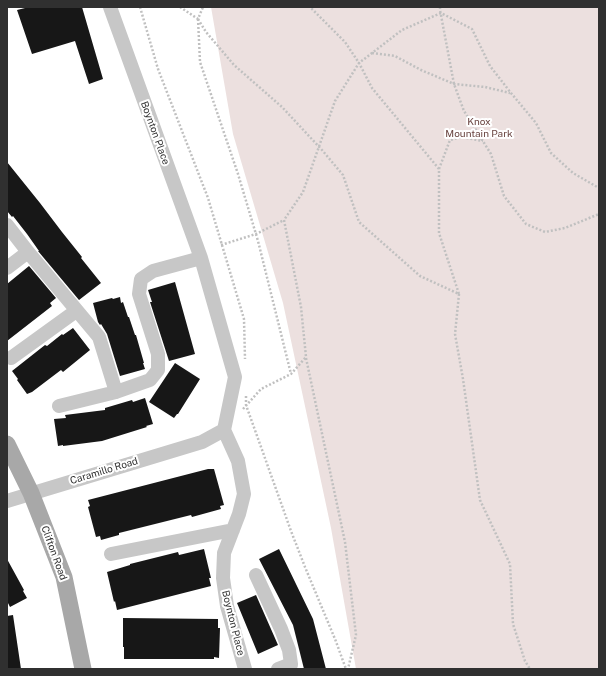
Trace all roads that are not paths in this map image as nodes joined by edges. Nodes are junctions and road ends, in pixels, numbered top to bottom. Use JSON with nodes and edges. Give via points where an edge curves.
{"nodes":[{"id":1,"x":110,"y":7,"type":"edge"},
{"id":2,"x":7,"y":225,"type":"edge"},
{"id":3,"x":28,"y":252,"type":"junction"},
{"id":4,"x":201,"y":258,"type":"junction"},
{"id":5,"x":7,"y":268,"type":"edge"},
{"id":6,"x":76,"y":311,"type":"junction"},
{"id":7,"x":11,"y":358,"type":"dead end"},
{"id":8,"x":116,"y":392,"type":"junction"},
{"id":9,"x":59,"y":406,"type":"dead end"},
{"id":10,"x":224,"y":430,"type":"junction"},
{"id":11,"x":7,"y":444,"type":"edge"},
{"id":12,"x":32,"y":493,"type":"junction"},
{"id":13,"x":7,"y":501,"type":"edge"},
{"id":14,"x":233,"y":530,"type":"junction"},
{"id":15,"x":111,"y":554,"type":"dead end"},
{"id":16,"x":256,"y":575,"type":"dead end"},
{"id":17,"x":287,"y":667,"type":"edge"},
{"id":18,"x":83,"y":669,"type":"edge"},
{"id":19,"x":245,"y":669,"type":"edge"}],
"edges":[{"from":1,"to":4,"type":"street","name":"Boynton Place"},
{"from":2,"to":3,"type":"street"},
{"from":3,"to":5,"type":"street"},
{"from":3,"to":6,"type":"street"},
{"from":4,"to":8,"type":"street","via":[[153,271],[141,279],[139,294],[158,354],[158,370],[150,380]]},
{"from":4,"to":10,"type":"street","name":"Boynton Place","via":[[235,377]]},
{"from":6,"to":7,"type":"street"},
{"from":6,"to":8,"type":"street","via":[[99,337]]},
{"from":8,"to":9,"type":"street"},
{"from":10,"to":12,"type":"street","name":"Caramillo Road","via":[[202,442]]},
{"from":10,"to":14,"type":"street","name":"Boynton Place","via":[[238,461],[244,494]]},
{"from":11,"to":12,"type":"main road","name":"Clifton Road"},
{"from":12,"to":13,"type":"street","name":"Caramillo Road"},
{"from":12,"to":18,"type":"main road","name":"Clifton Road","via":[[64,577]]},
{"from":14,"to":15,"type":"street"},
{"from":14,"to":19,"type":"street","name":"Boynton Place","via":[[224,553],[223,578],[227,606]]},
{"from":16,"to":17,"type":"street","via":[[289,650]]}]}
